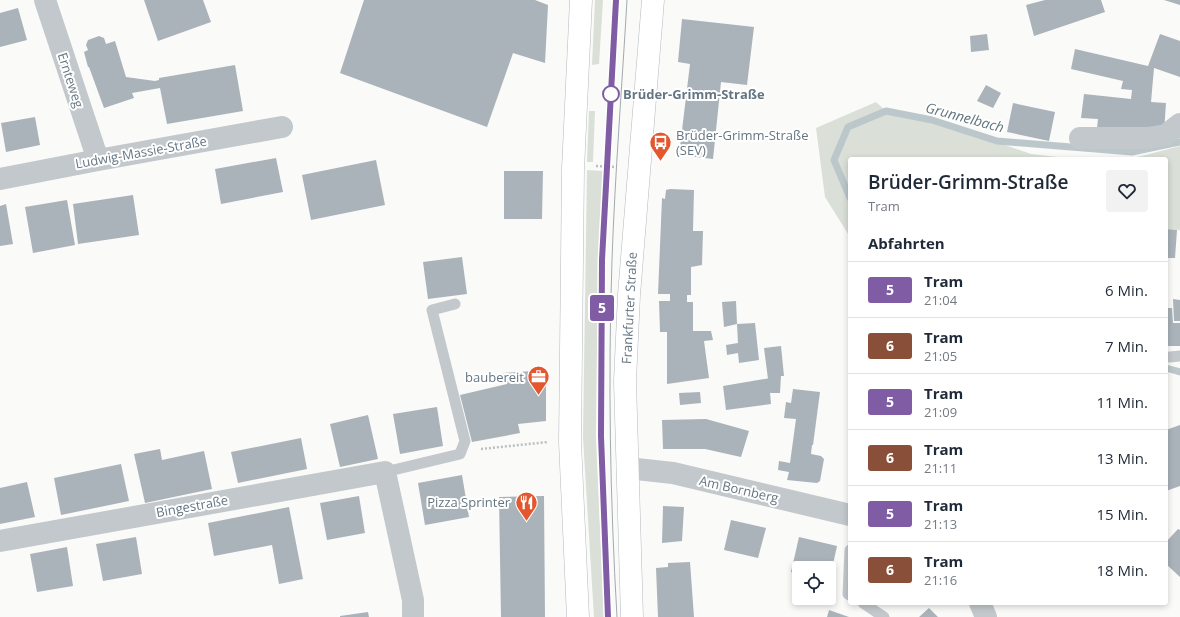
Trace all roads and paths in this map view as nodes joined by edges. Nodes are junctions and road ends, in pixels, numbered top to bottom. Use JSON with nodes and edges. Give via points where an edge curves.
{"nodes":[{"id":1,"x":45,"y":0,"type":"edge"},
{"id":2,"x":581,"y":0,"type":"edge"},
{"id":3,"x":653,"y":0,"type":"edge"},
{"id":4,"x":1180,"y":124,"type":"edge"},
{"id":5,"x":282,"y":127,"type":"dead end"},
{"id":6,"x":1080,"y":138,"type":"dead end"},
{"id":7,"x":98,"y":160,"type":"junction"},
{"id":8,"x":574,"y":164,"type":"junction"},
{"id":9,"x":639,"y":168,"type":"junction"},
{"id":10,"x":0,"y":179,"type":"edge"},
{"id":11,"x":455,"y":304,"type":"dead end"},
{"id":12,"x":543,"y":442,"type":"dead end"},
{"id":13,"x":481,"y":449,"type":"dead end"},
{"id":14,"x":627,"y":468,"type":"junction"},
{"id":15,"x":385,"y":472,"type":"junction"},
{"id":16,"x":848,"y":514,"type":"edge"},
{"id":17,"x":0,"y":541,"type":"edge"},
{"id":18,"x":865,"y":605,"type":"edge"},
{"id":19,"x":981,"y":605,"type":"edge"},
{"id":20,"x":412,"y":617,"type":"edge"},
{"id":21,"x":578,"y":617,"type":"edge"},
{"id":22,"x":632,"y":617,"type":"edge"},
{"id":23,"x":884,"y":617,"type":"edge"},
{"id":24,"x":986,"y":617,"type":"edge"}],
"edges":[{"from":1,"to":7,"type":"street","name":"Ernteweg"},
{"from":2,"to":8,"type":"main road"},
{"from":3,"to":9,"type":"main road","name":"Frankfurter Straße"},
{"from":4,"to":6,"type":"street","via":[[1166,135],[1148,138]]},
{"from":5,"to":7,"type":"street","name":"Ludwig-Massie-Straße"},
{"from":7,"to":10,"type":"street","name":"Ludwig-Massie-Straße"},
{"from":8,"to":9,"type":"path"},
{"from":8,"to":21,"type":"main road","via":[[570,442]]},
{"from":9,"to":14,"type":"main road","name":"Frankfurter Straße","via":[[628,295],[625,381]]},
{"from":11,"to":15,"type":"lane","via":[[432,310],[465,441],[460,454]]},
{"from":12,"to":13,"type":"path"},
{"from":14,"to":16,"type":"street","name":"Am Bornberg","via":[[673,473]]},
{"from":14,"to":22,"type":"main road","name":"Frankfurter Straße"},
{"from":15,"to":17,"type":"street","name":"Bingestraße"},
{"from":15,"to":20,"type":"street","via":[[413,600]]},
{"from":18,"to":23,"type":"lane"},
{"from":19,"to":24,"type":"street"}]}
